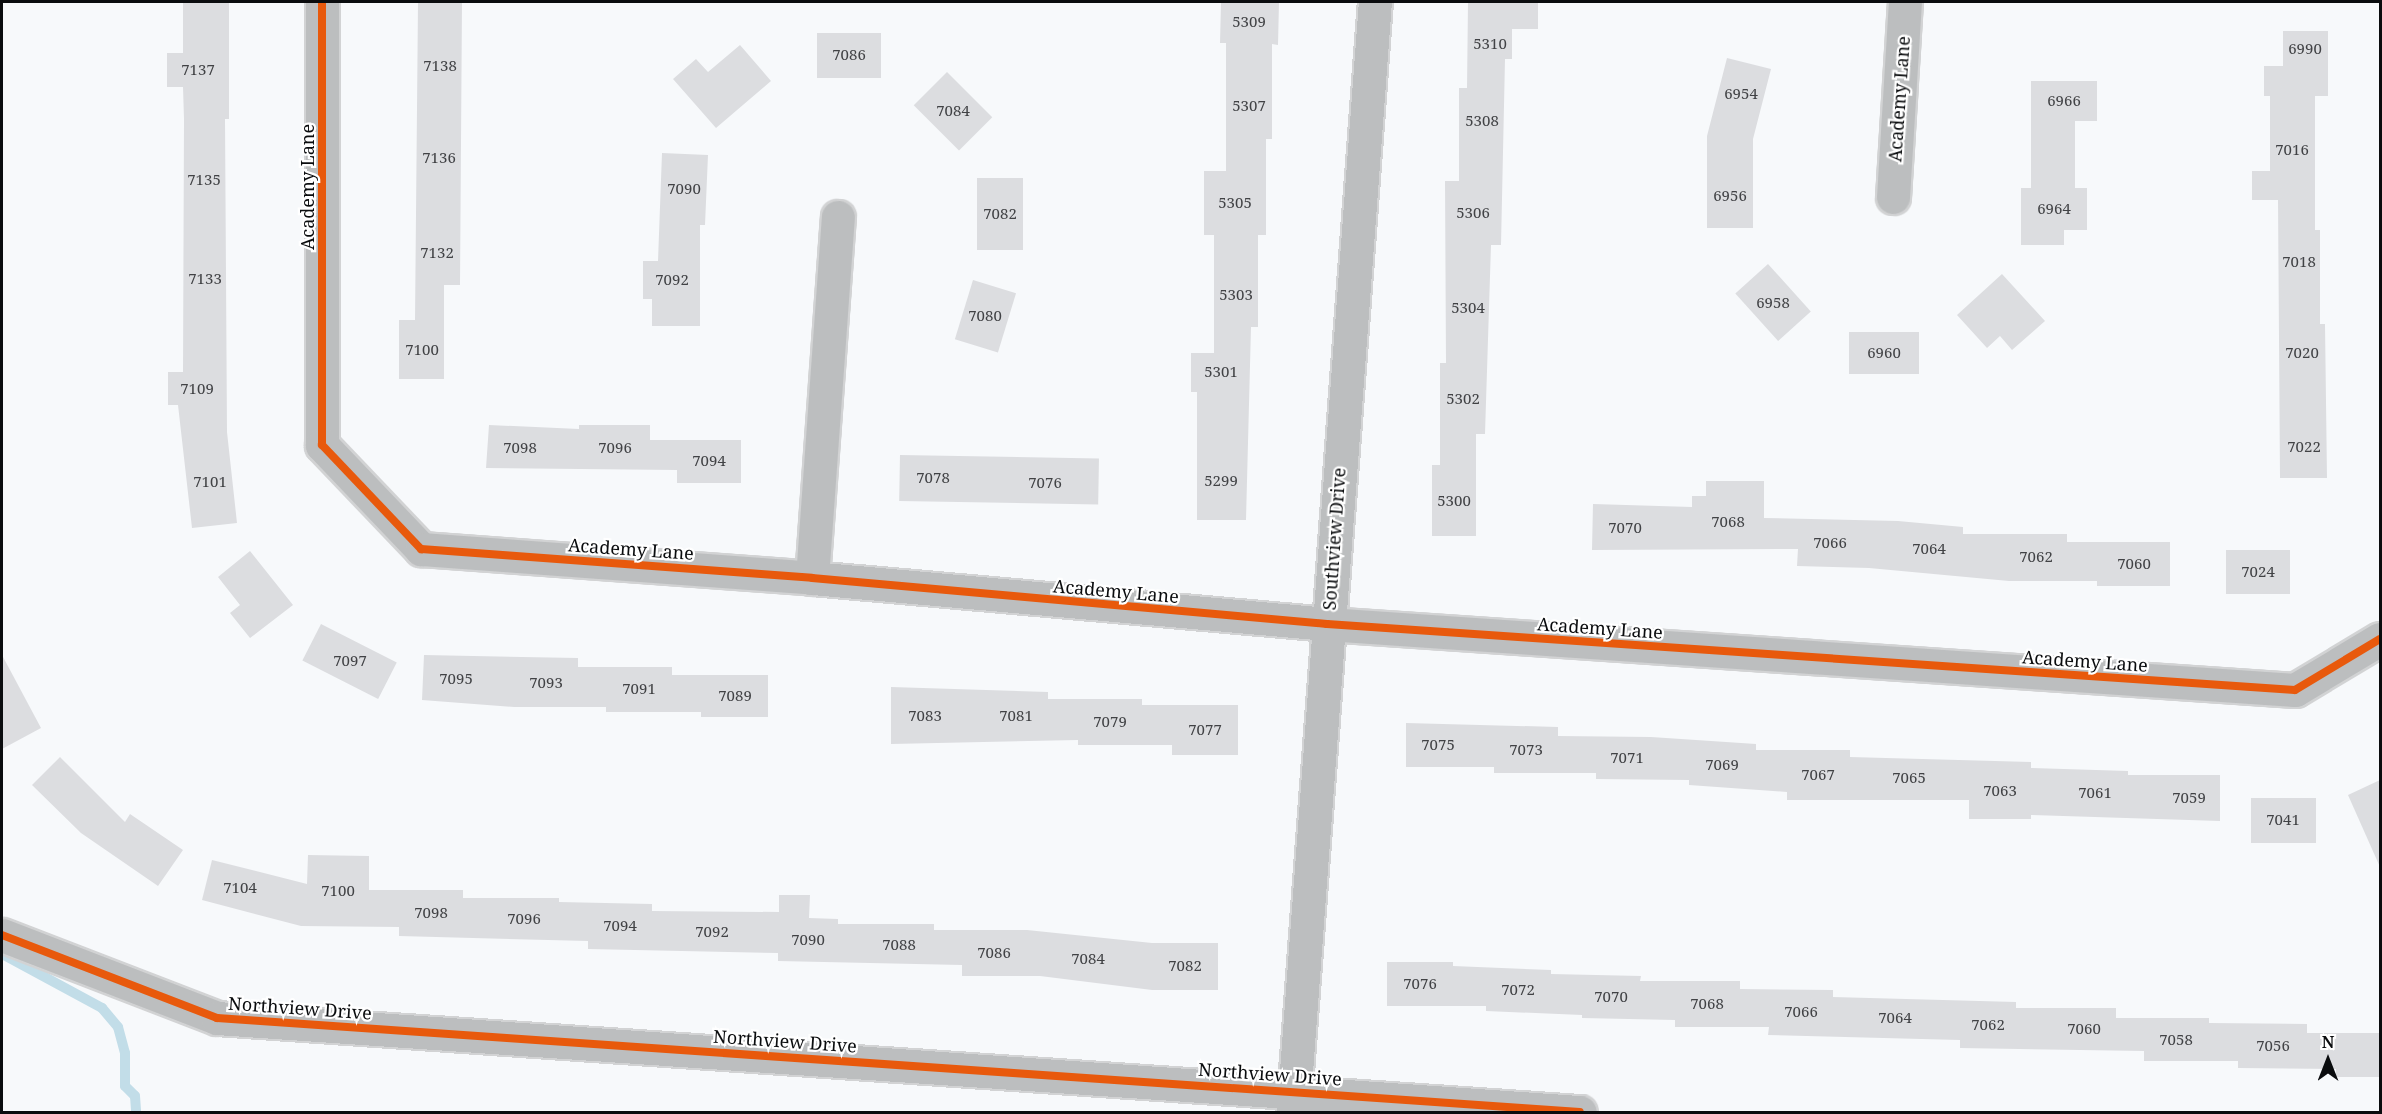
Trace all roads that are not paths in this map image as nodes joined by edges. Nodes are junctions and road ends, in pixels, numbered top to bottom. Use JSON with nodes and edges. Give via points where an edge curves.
{"nodes":[{"id":1,"x":322,"y":2,"type":"edge"},
{"id":2,"x":1375,"y":2,"type":"edge"},
{"id":3,"x":1905,"y":2,"type":"edge"},
{"id":4,"x":1893,"y":197,"type":"dead end"},
{"id":5,"x":838,"y":217,"type":"dead end"},
{"id":6,"x":812,"y":578,"type":"junction"},
{"id":7,"x":1327,"y":624,"type":"junction"},
{"id":8,"x":2380,"y":639,"type":"edge"},
{"id":9,"x":2,"y":935,"type":"edge"},
{"id":10,"x":1293,"y":1102,"type":"edge"},
{"id":11,"x":1580,"y":1113,"type":"edge"}],
"edges":[{"from":1,"to":6,"type":"street","name":"Academy Lane","via":[[322,445],[421,549]]},
{"from":2,"to":7,"type":"street","name":"Southview Drive"},
{"from":3,"to":4,"type":"street","name":"Academy Lane"},
{"from":5,"to":6,"type":"street"},
{"from":6,"to":7,"type":"street","name":"Academy Lane"},
{"from":7,"to":8,"type":"street","name":"Academy Lane","via":[[2295,690]]},
{"from":7,"to":10,"type":"street","name":"Southview Drive"},
{"from":9,"to":10,"type":"street","name":"Northview Drive","via":[[217,1018]]},
{"from":10,"to":11,"type":"street","name":"Northview Drive"}]}
